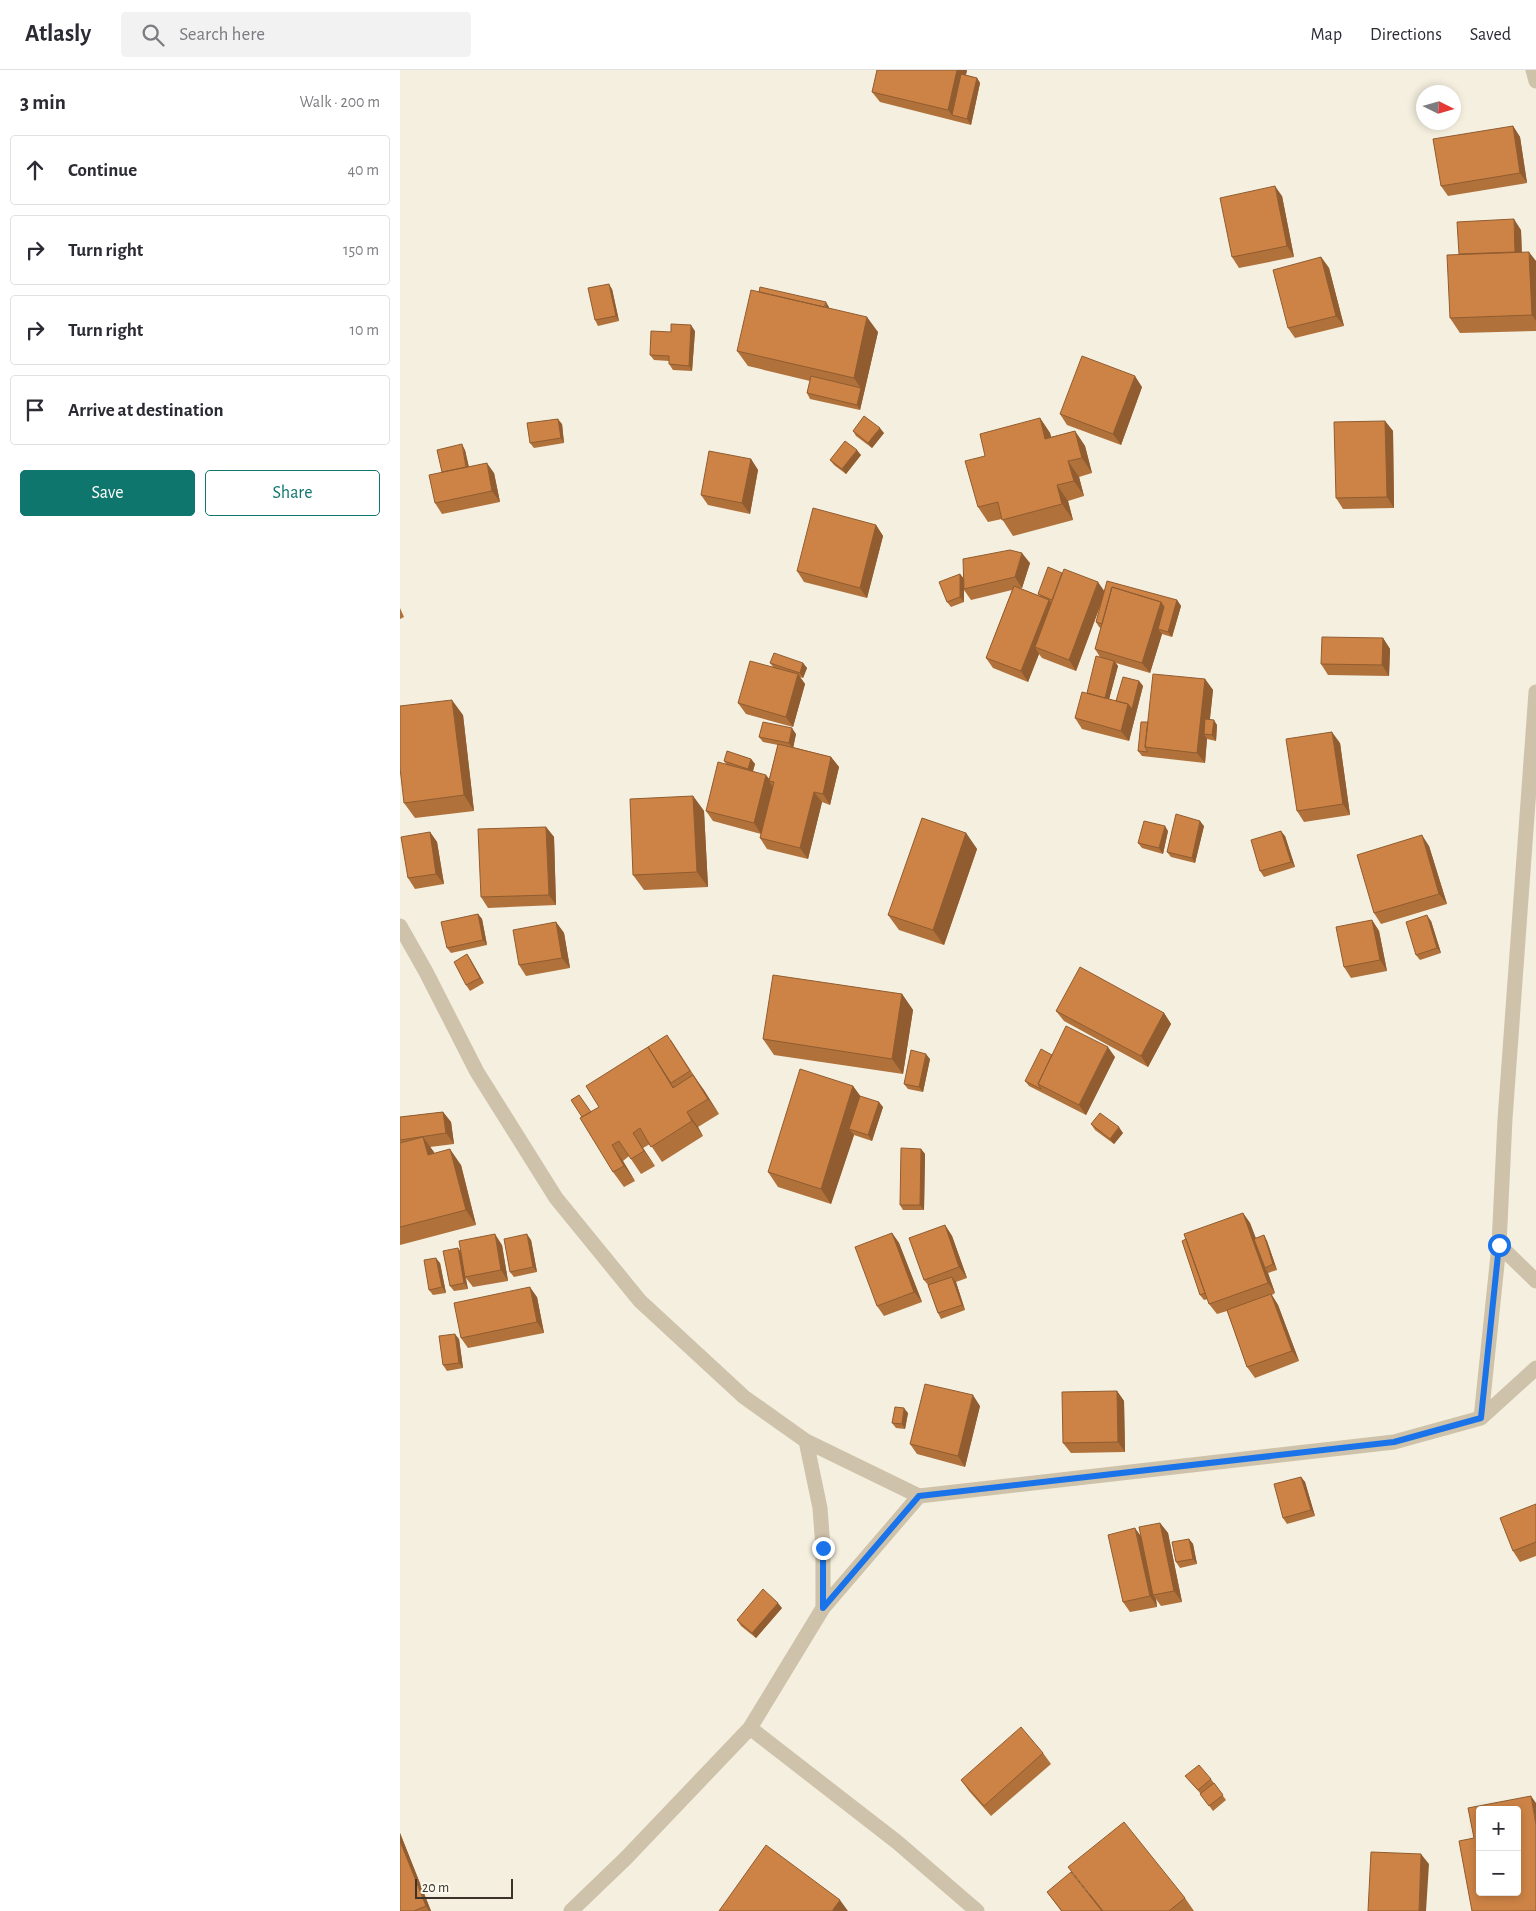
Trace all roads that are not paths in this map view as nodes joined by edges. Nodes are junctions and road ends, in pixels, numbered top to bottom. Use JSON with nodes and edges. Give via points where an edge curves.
{"nodes":[{"id":1,"x":1533,"y":70,"type":"edge"},
{"id":2,"x":1536,"y":81,"type":"edge"},
{"id":3,"x":1536,"y":692,"type":"edge"},
{"id":4,"x":400,"y":926,"type":"edge"},
{"id":5,"x":1499,"y":1245,"type":"junction"},
{"id":6,"x":1536,"y":1281,"type":"edge"},
{"id":7,"x":1536,"y":1368,"type":"edge"},
{"id":8,"x":1481,"y":1418,"type":"junction"},
{"id":9,"x":806,"y":1441,"type":"junction"},
{"id":10,"x":919,"y":1496,"type":"junction"},
{"id":11,"x":823,"y":1608,"type":"junction"},
{"id":12,"x":750,"y":1728,"type":"junction"},
{"id":13,"x":571,"y":1911,"type":"edge"},
{"id":14,"x":977,"y":1911,"type":"edge"}],
"edges":[{"from":1,"to":2,"type":"street"},
{"from":3,"to":5,"type":"street","via":[[1504,1119]]},
{"from":4,"to":9,"type":"street","via":[[477,1072],[556,1198],[640,1301],[744,1397]]},
{"from":5,"to":6,"type":"street"},
{"from":5,"to":8,"type":"street"},
{"from":7,"to":8,"type":"street"},
{"from":8,"to":10,"type":"street","via":[[1394,1442]]},
{"from":9,"to":10,"type":"street"},
{"from":9,"to":11,"type":"street","via":[[820,1508]]},
{"from":10,"to":11,"type":"street"},
{"from":11,"to":12,"type":"street"},
{"from":12,"to":13,"type":"street"},
{"from":12,"to":14,"type":"street","via":[[897,1842]]}]}
